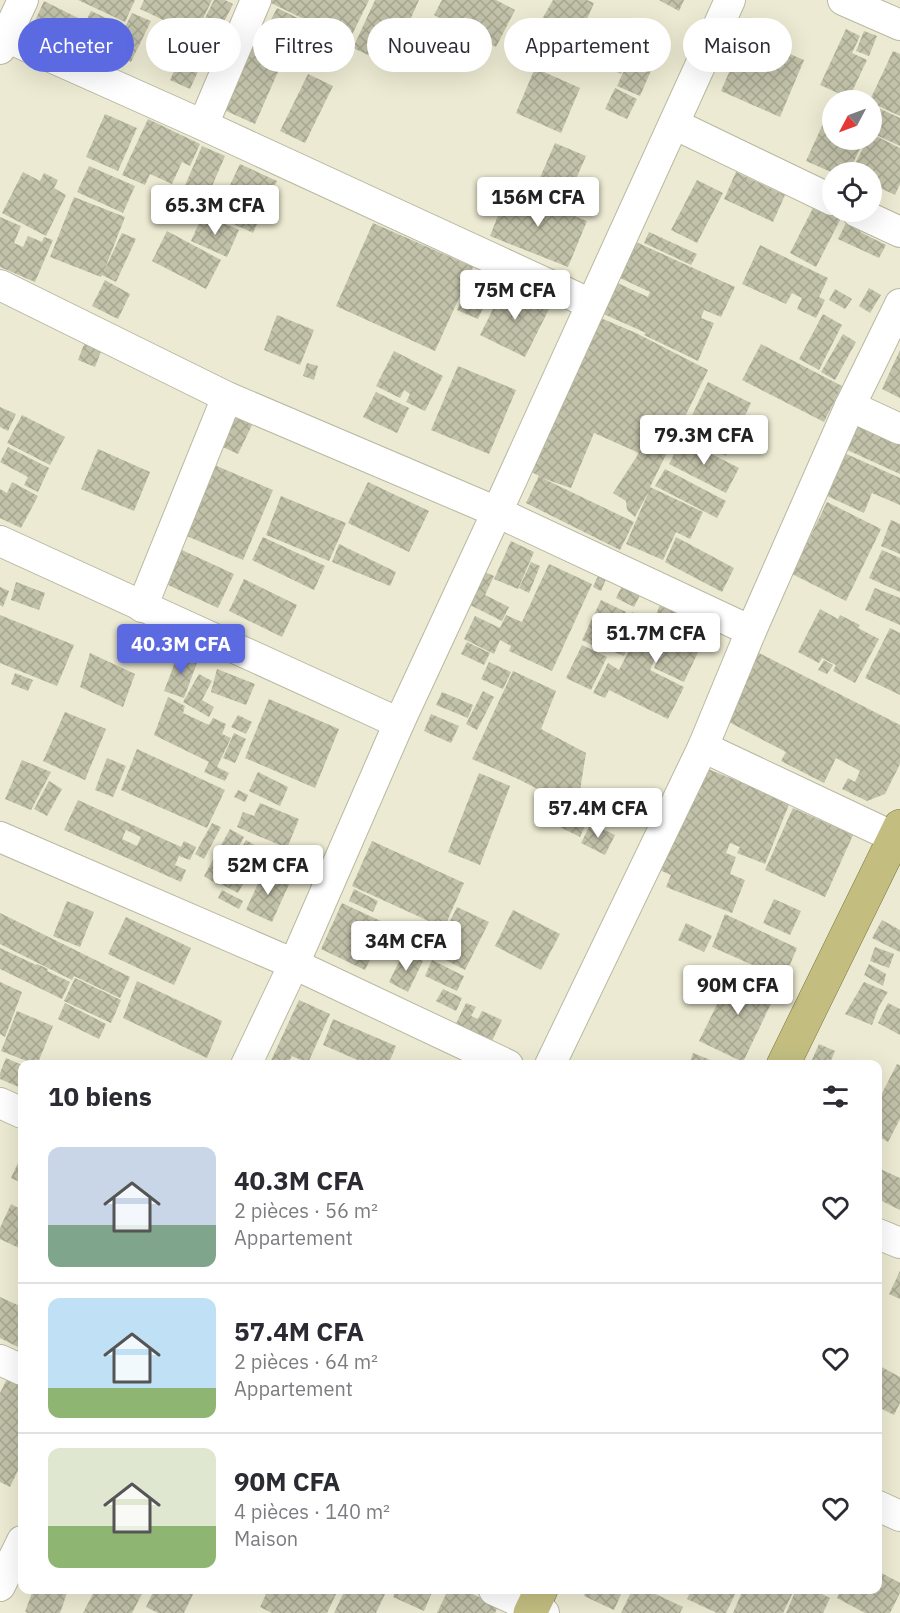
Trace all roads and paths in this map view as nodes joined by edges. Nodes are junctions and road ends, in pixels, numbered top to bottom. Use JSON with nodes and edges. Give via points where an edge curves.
{"nodes":[{"id":1,"x":23,"y":0,"type":"edge"},
{"id":2,"x":256,"y":0,"type":"edge"},
{"id":3,"x":730,"y":0,"type":"edge"},
{"id":4,"x":843,"y":0,"type":"edge"},
{"id":5,"x":900,"y":25,"type":"edge"},
{"id":6,"x":3,"y":43,"type":"edge"},
{"id":7,"x":674,"y":124,"type":"junction"},
{"id":8,"x":203,"y":125,"type":"junction"},
{"id":9,"x":822,"y":195,"type":"edge"},
{"id":10,"x":878,"y":222,"type":"edge"},
{"id":11,"x":900,"y":232,"type":"edge"},
{"id":12,"x":0,"y":285,"type":"edge"},
{"id":13,"x":591,"y":304,"type":"junction"},
{"id":14,"x":900,"y":304,"type":"edge"},
{"id":15,"x":227,"y":397,"type":"junction"},
{"id":16,"x":850,"y":406,"type":"junction"},
{"id":17,"x":900,"y":429,"type":"edge"},
{"id":18,"x":497,"y":512,"type":"junction"},
{"id":19,"x":0,"y":541,"type":"edge"},
{"id":20,"x":142,"y":607,"type":"junction"},
{"id":21,"x":752,"y":632,"type":"junction"},
{"id":22,"x":399,"y":723,"type":"junction"},
{"id":23,"x":703,"y":747,"type":"junction"},
{"id":24,"x":898,"y":835,"type":"edge"},
{"id":25,"x":0,"y":837,"type":"edge"},
{"id":26,"x":294,"y":964,"type":"junction"},
{"id":27,"x":248,"y":1060,"type":"edge"},
{"id":28,"x":497,"y":1060,"type":"edge"},
{"id":29,"x":552,"y":1060,"type":"edge"},
{"id":30,"x":786,"y":1060,"type":"edge"},
{"id":31,"x":0,"y":1103,"type":"edge"},
{"id":32,"x":18,"y":1111,"type":"edge"},
{"id":33,"x":882,"y":1236,"type":"edge"},
{"id":34,"x":900,"y":1243,"type":"edge"},
{"id":35,"x":0,"y":1360,"type":"edge"},
{"id":36,"x":18,"y":1368,"type":"edge"},
{"id":37,"x":882,"y":1508,"type":"edge"},
{"id":38,"x":900,"y":1516,"type":"edge"},
{"id":39,"x":18,"y":1549,"type":"edge"},
{"id":40,"x":0,"y":1586,"type":"edge"},
{"id":41,"x":505,"y":1594,"type":"edge"},
{"id":42,"x":537,"y":1606,"type":"edge"}],
"edges":[{"from":1,"to":6,"type":"street"},
{"from":2,"to":8,"type":"street"},
{"from":3,"to":7,"type":"street"},
{"from":4,"to":5,"type":"street"},
{"from":6,"to":8,"type":"street"},
{"from":7,"to":9,"type":"street"},
{"from":7,"to":13,"type":"street"},
{"from":8,"to":13,"type":"street"},
{"from":10,"to":11,"type":"street"},
{"from":12,"to":15,"type":"street"},
{"from":13,"to":18,"type":"street"},
{"from":14,"to":16,"type":"street"},
{"from":15,"to":18,"type":"street"},
{"from":15,"to":20,"type":"street"},
{"from":16,"to":17,"type":"street"},
{"from":16,"to":21,"type":"street"},
{"from":18,"to":21,"type":"street"},
{"from":18,"to":22,"type":"street"},
{"from":19,"to":20,"type":"street"},
{"from":20,"to":22,"type":"street"},
{"from":21,"to":23,"type":"street"},
{"from":22,"to":26,"type":"street"},
{"from":23,"to":24,"type":"street"},
{"from":23,"to":29,"type":"street"},
{"from":24,"to":30,"type":"highway"},
{"from":25,"to":26,"type":"street"},
{"from":26,"to":27,"type":"street"},
{"from":26,"to":28,"type":"street"},
{"from":31,"to":32,"type":"street"},
{"from":33,"to":34,"type":"street"},
{"from":35,"to":36,"type":"street"},
{"from":37,"to":38,"type":"street"},
{"from":39,"to":40,"type":"street"},
{"from":41,"to":42,"type":"street"}]}
